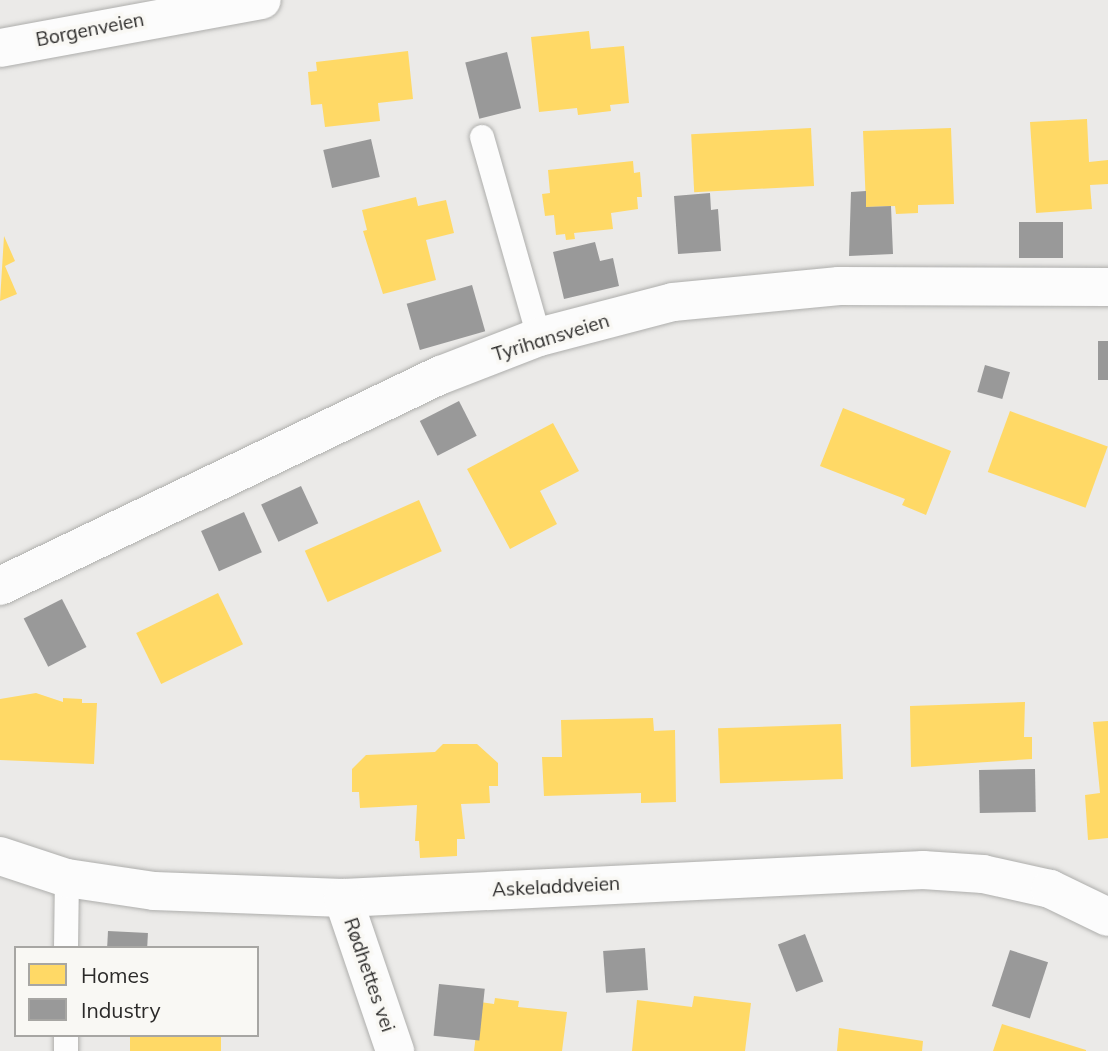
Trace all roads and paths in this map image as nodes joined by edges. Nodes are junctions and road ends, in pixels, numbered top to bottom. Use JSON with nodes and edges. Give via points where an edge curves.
{"nodes":[{"id":1,"x":262,"y":0,"type":"edge"},
{"id":2,"x":0,"y":48,"type":"edge"},
{"id":3,"x":482,"y":137,"type":"dead end"},
{"id":4,"x":1108,"y":287,"type":"edge"},
{"id":5,"x":538,"y":337,"type":"junction"},
{"id":6,"x":0,"y":586,"type":"edge"},
{"id":7,"x":0,"y":856,"type":"edge"},
{"id":8,"x":67,"y":878,"type":"junction"},
{"id":9,"x":343,"y":898,"type":"junction"},
{"id":10,"x":1108,"y":917,"type":"edge"},
{"id":11,"x":66,"y":946,"type":"edge"},
{"id":12,"x":395,"y":1051,"type":"edge"}],
"edges":[{"from":1,"to":2,"type":"street","name":"Borgenveien"},
{"from":3,"to":5,"type":"lane"},
{"from":4,"to":5,"type":"street","name":"Tyrihansveien","via":[[839,286],[673,303]]},
{"from":5,"to":6,"type":"street","name":"Tyrihansveien","via":[[429,381]]},
{"from":7,"to":8,"type":"street","name":"Askeladdveien"},
{"from":8,"to":9,"type":"street","name":"Askeladdveien","via":[[154,891]]},
{"from":8,"to":11,"type":"lane"},
{"from":9,"to":10,"type":"street","name":"Askeladdveien","via":[[923,870],[983,874],[1050,889]]},
{"from":9,"to":12,"type":"street","name":"Rødhettes vei"}]}
